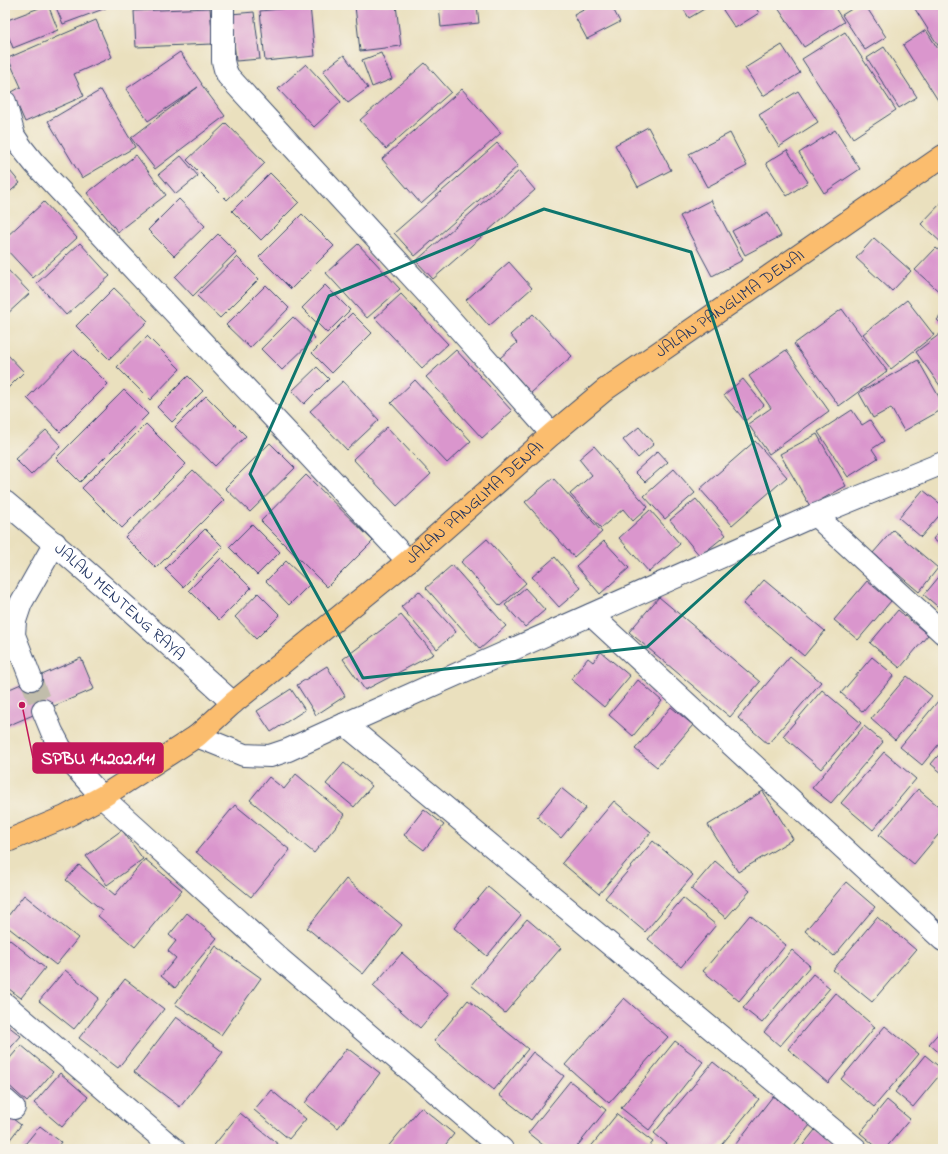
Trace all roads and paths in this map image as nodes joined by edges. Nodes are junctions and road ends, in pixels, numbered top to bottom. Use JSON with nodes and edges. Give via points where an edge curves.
{"nodes":[{"id":1,"x":223,"y":5,"type":"edge"},
{"id":2,"x":5,"y":102,"type":"edge"},
{"id":3,"x":943,"y":156,"type":"edge"},
{"id":4,"x":552,"y":434,"type":"junction"},
{"id":5,"x":943,"y":463,"type":"edge"},
{"id":6,"x":5,"y":502,"type":"edge"},
{"id":7,"x":815,"y":515,"type":"junction"},
{"id":8,"x":55,"y":543,"type":"junction"},
{"id":9,"x":408,"y":561,"type":"junction"},
{"id":10,"x":591,"y":615,"type":"junction"},
{"id":11,"x":943,"y":633,"type":"edge"},
{"id":12,"x":31,"y":679,"type":"tunnel mouth"},
{"id":13,"x":233,"y":703,"type":"junction"},
{"id":14,"x":44,"y":710,"type":"tunnel mouth"},
{"id":15,"x":344,"y":724,"type":"junction"},
{"id":16,"x":197,"y":736,"type":"junction"},
{"id":17,"x":102,"y":797,"type":"junction"},
{"id":18,"x":5,"y":842,"type":"edge"},
{"id":19,"x":943,"y":940,"type":"edge"},
{"id":20,"x":5,"y":1004,"type":"edge"},
{"id":21,"x":174,"y":1149,"type":"edge"},
{"id":22,"x":502,"y":1149,"type":"edge"},
{"id":23,"x":856,"y":1149,"type":"edge"}],
"edges":[{"from":1,"to":4,"type":"street","via":[[223,61],[228,76]]},
{"from":2,"to":9,"type":"street","via":[[14,136],[34,162]]},
{"from":3,"to":4,"type":"main road","name":"JALAN PANGLIMA DENAI","via":[[606,389]]},
{"from":4,"to":9,"type":"main road","name":"JALAN PANGLIMA DENAI"},
{"from":5,"to":7,"type":"street"},
{"from":6,"to":8,"type":"street","name":"JALAN MENTENG RAYA"},
{"from":7,"to":10,"type":"street"},
{"from":7,"to":11,"type":"street"},
{"from":8,"to":12,"type":"street","via":[[21,602],[15,621],[14,635]]},
{"from":8,"to":13,"type":"street","name":"JALAN MENTENG RAYA"},
{"from":9,"to":13,"type":"main road","name":"JALAN PANGLIMA DENAI"},
{"from":10,"to":15,"type":"street"},
{"from":10,"to":19,"type":"street"},
{"from":13,"to":16,"type":"main road","name":"JALAN PANGLIMA DENAI"},
{"from":14,"to":17,"type":"street","via":[[60,748]]},
{"from":15,"to":16,"type":"street","via":[[270,756],[244,755]]},
{"from":15,"to":23,"type":"street"},
{"from":16,"to":17,"type":"main road","name":"JALAN PANGLIMA DENAI"},
{"from":17,"to":18,"type":"main road","name":"JALAN PANGLIMA DENAI","via":[[65,817]]},
{"from":17,"to":22,"type":"street","via":[[280,959]]},
{"from":20,"to":21,"type":"street"}]}
